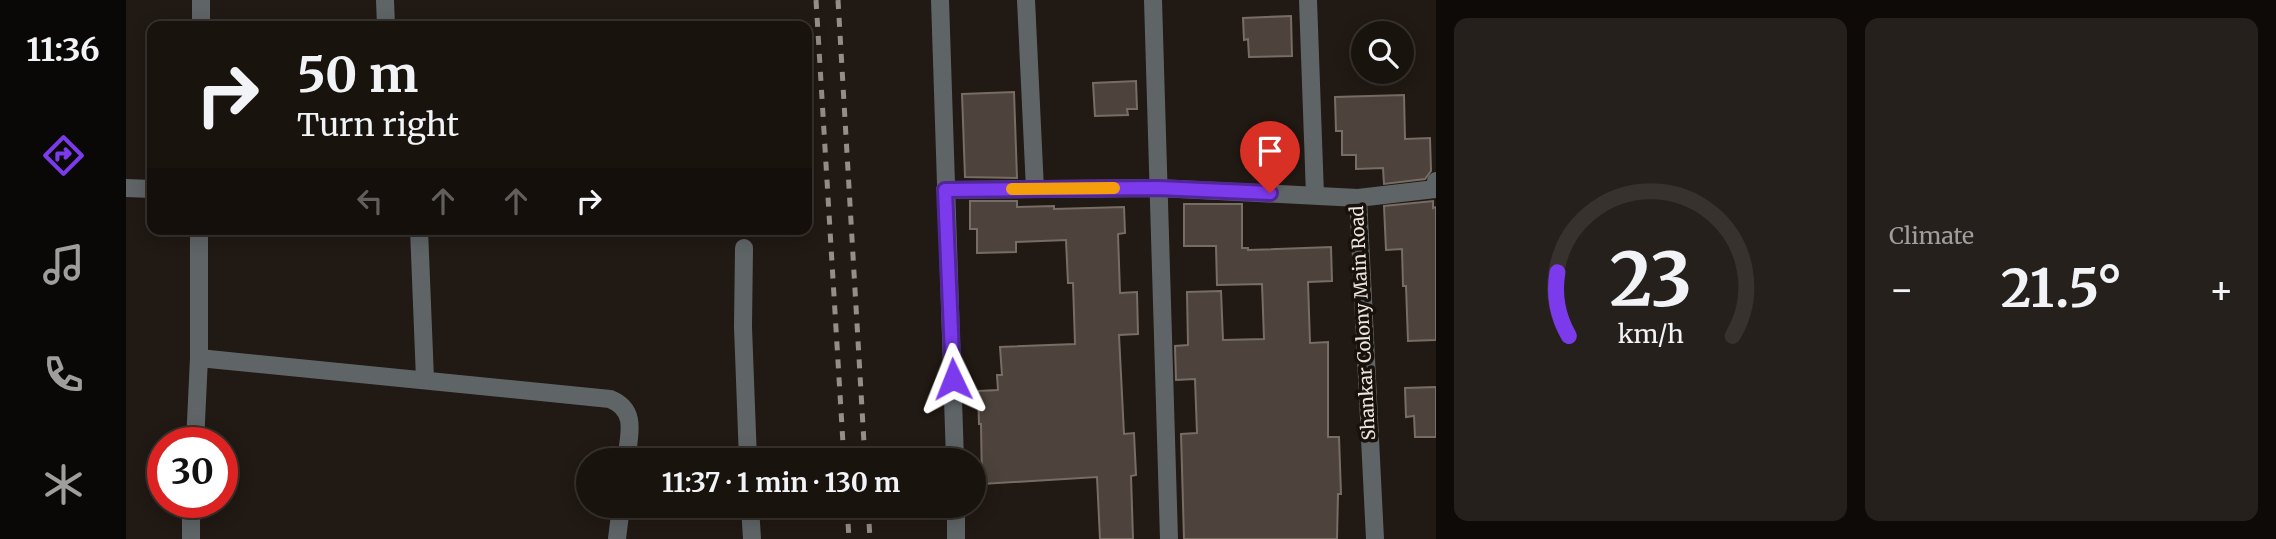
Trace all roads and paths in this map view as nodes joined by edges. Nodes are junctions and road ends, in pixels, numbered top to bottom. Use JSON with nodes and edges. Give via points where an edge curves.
{"nodes":[{"id":1,"x":201,"y":0,"type":"edge"},
{"id":2,"x":386,"y":0,"type":"edge"},
{"id":3,"x":940,"y":0,"type":"edge"},
{"id":4,"x":1026,"y":0,"type":"edge"},
{"id":5,"x":1153,"y":0,"type":"edge"},
{"id":6,"x":1308,"y":0,"type":"edge"},
{"id":7,"x":201,"y":21,"type":"edge"},
{"id":8,"x":386,"y":21,"type":"edge"},
{"id":9,"x":1436,"y":181,"type":"edge"},
{"id":10,"x":126,"y":188,"type":"edge"},
{"id":11,"x":1158,"y":188,"type":"junction"},
{"id":12,"x":147,"y":189,"type":"edge"},
{"id":13,"x":1035,"y":189,"type":"junction"},
{"id":14,"x":945,"y":190,"type":"junction"},
{"id":15,"x":1315,"y":195,"type":"junction"},
{"id":16,"x":1358,"y":198,"type":"junction"},
{"id":17,"x":199,"y":235,"type":"edge"},
{"id":18,"x":419,"y":235,"type":"edge"},
{"id":19,"x":744,"y":248,"type":"dead end"},
{"id":20,"x":199,"y":358,"type":"junction"},
{"id":21,"x":425,"y":379,"type":"junction"},
{"id":22,"x":196,"y":427,"type":"edge"},
{"id":23,"x":627,"y":448,"type":"edge"},
{"id":24,"x":747,"y":448,"type":"edge"},
{"id":25,"x":955,"y":448,"type":"edge"},
{"id":26,"x":191,"y":518,"type":"edge"},
{"id":27,"x":620,"y":518,"type":"edge"},
{"id":28,"x":751,"y":518,"type":"edge"},
{"id":29,"x":956,"y":518,"type":"edge"},
{"id":30,"x":191,"y":539,"type":"edge"},
{"id":31,"x":617,"y":539,"type":"edge"},
{"id":32,"x":752,"y":539,"type":"edge"},
{"id":33,"x":956,"y":539,"type":"edge"},
{"id":34,"x":1169,"y":539,"type":"edge"},
{"id":35,"x":1375,"y":539,"type":"edge"}],
"edges":[{"from":1,"to":7,"type":"street"},
{"from":2,"to":8,"type":"street"},
{"from":3,"to":14,"type":"street"},
{"from":4,"to":13,"type":"street"},
{"from":5,"to":11,"type":"street"},
{"from":6,"to":15,"type":"street"},
{"from":9,"to":16,"type":"street","via":[[1435,189]]},
{"from":10,"to":12,"type":"street"},
{"from":11,"to":13,"type":"street","name":"Shankar Colony Main Road"},
{"from":11,"to":15,"type":"street","name":"Shankar Colony Main Road"},
{"from":11,"to":34,"type":"street"},
{"from":13,"to":14,"type":"street","name":"Shankar Colony Main Road"},
{"from":14,"to":25,"type":"street"},
{"from":15,"to":16,"type":"street","name":"Shankar Colony Main Road"},
{"from":16,"to":35,"type":"street","name":"Shankar Colony Main Road"},
{"from":17,"to":20,"type":"street"},
{"from":18,"to":21,"type":"street"},
{"from":19,"to":24,"type":"street"},
{"from":20,"to":21,"type":"street"},
{"from":20,"to":22,"type":"street"},
{"from":21,"to":23,"type":"street","via":[[610,399],[621,404],[629,416]]},
{"from":26,"to":30,"type":"street"},
{"from":27,"to":31,"type":"street"},
{"from":28,"to":32,"type":"street"},
{"from":29,"to":33,"type":"street"}]}
